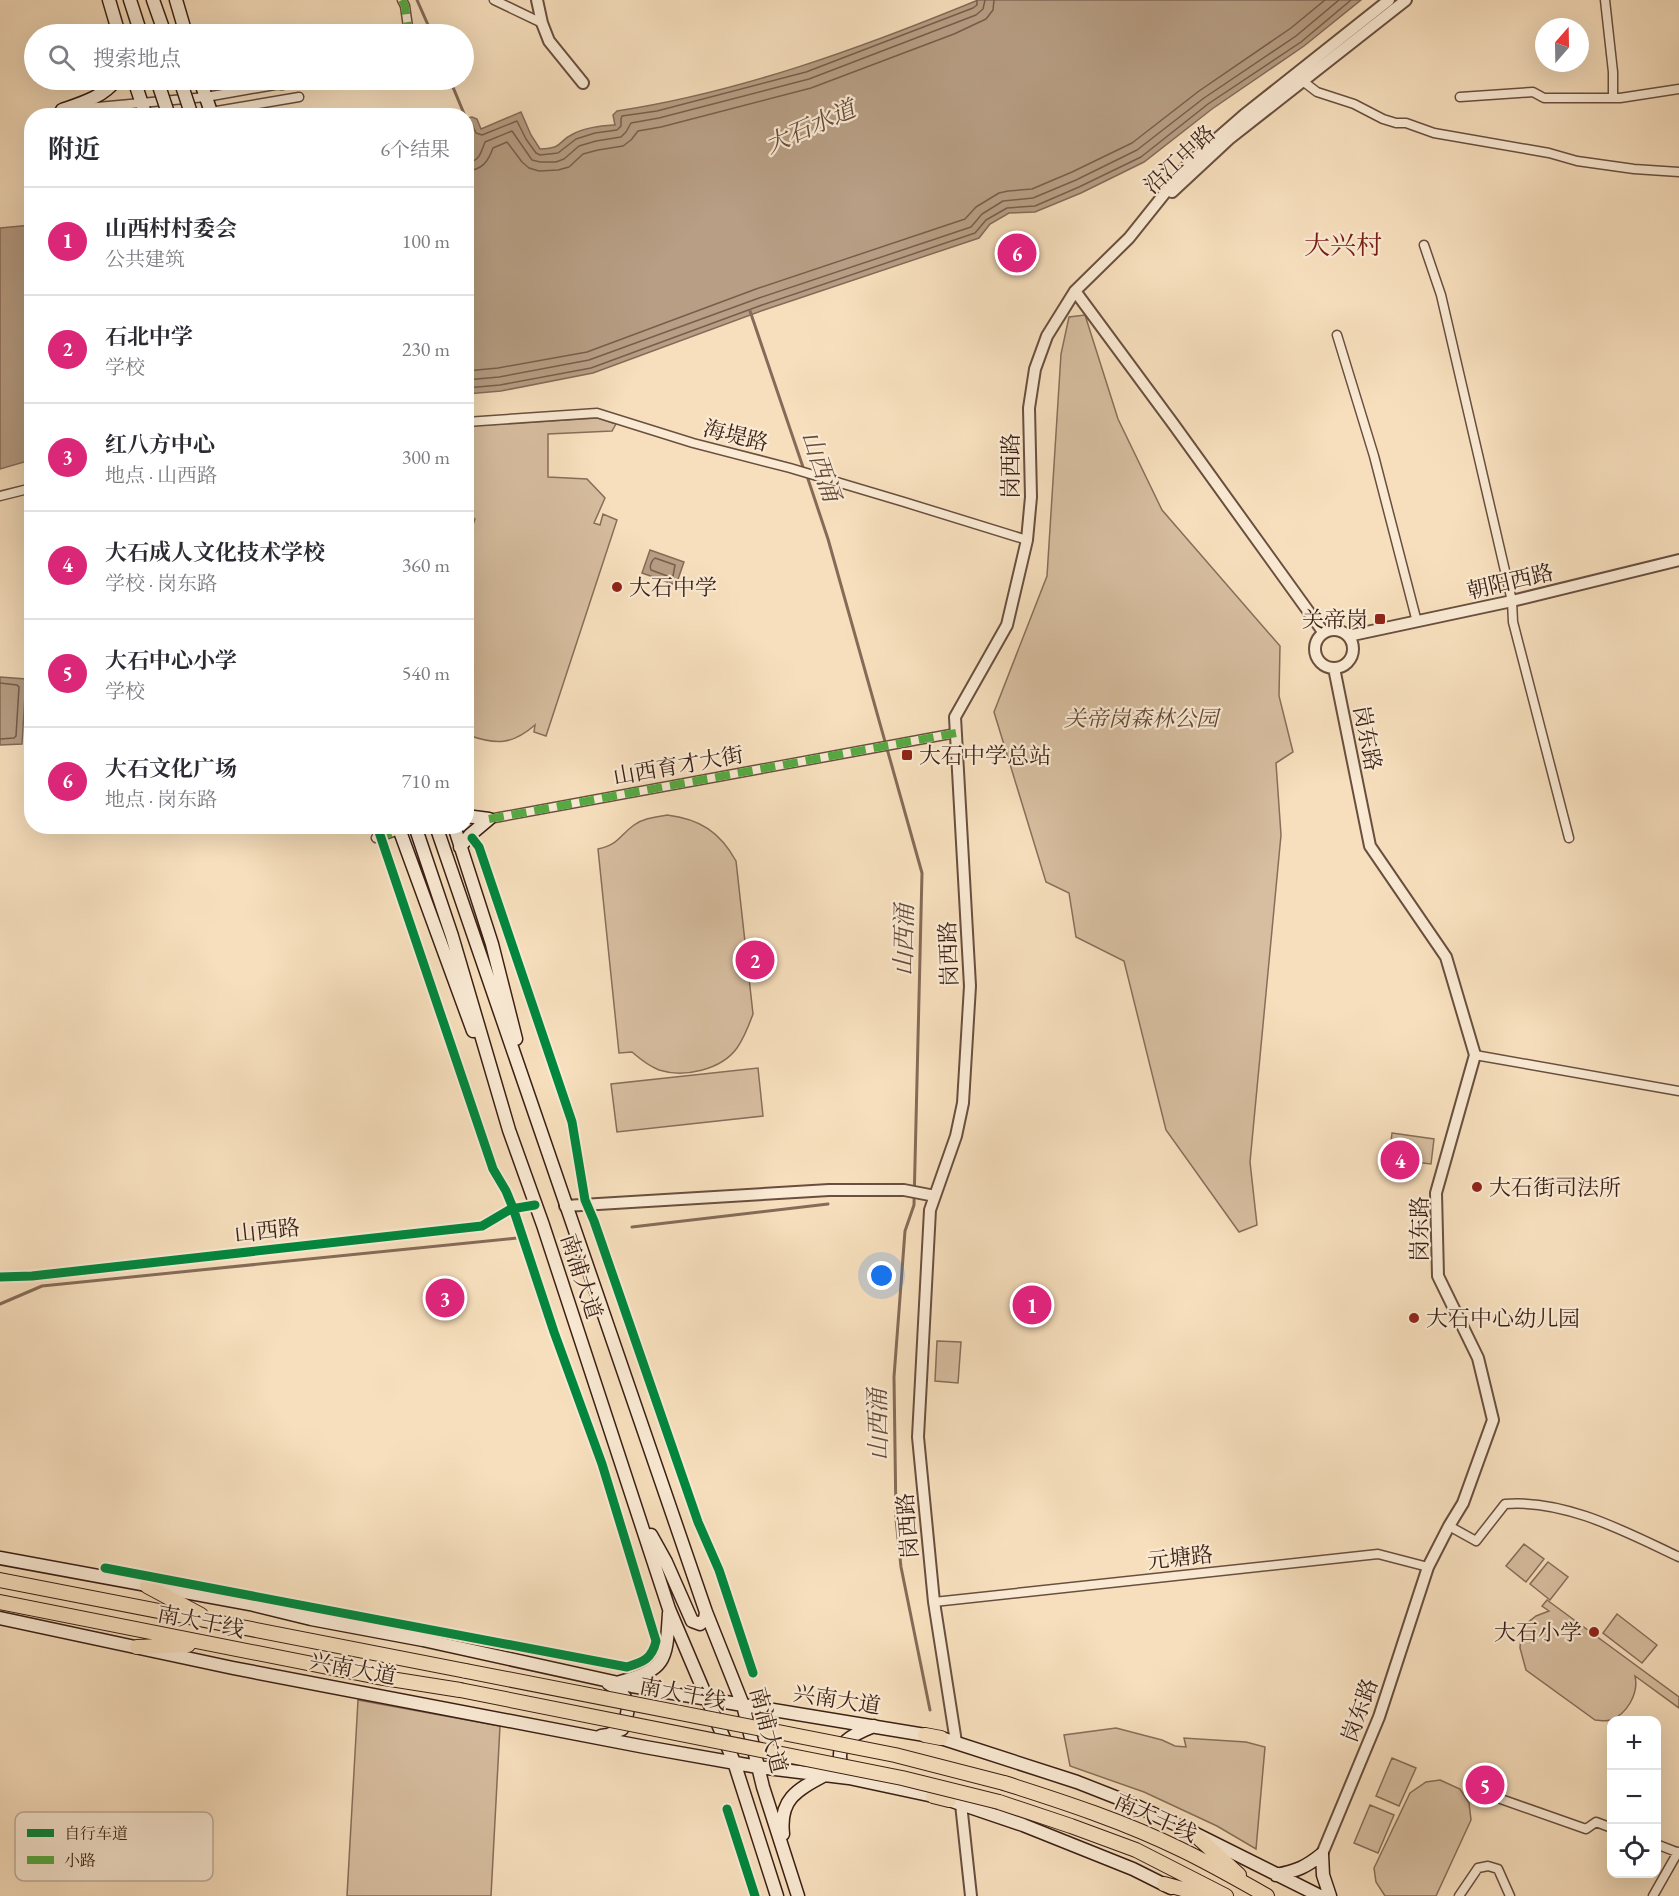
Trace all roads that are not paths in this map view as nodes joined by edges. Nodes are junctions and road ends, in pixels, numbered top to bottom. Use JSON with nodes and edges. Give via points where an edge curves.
{"nodes":[{"id":1,"x":109,"y":0,"type":"edge"},
{"id":2,"x":130,"y":0,"type":"edge"},
{"id":3,"x":153,"y":0,"type":"edge"},
{"id":4,"x":176,"y":0,"type":"edge"},
{"id":5,"x":402,"y":0,"type":"edge"},
{"id":6,"x":494,"y":0,"type":"edge"},
{"id":7,"x":537,"y":0,"type":"edge"},
{"id":8,"x":1389,"y":0,"type":"edge"},
{"id":9,"x":1406,"y":0,"type":"edge"},
{"id":10,"x":1605,"y":0,"type":"edge"},
{"id":11,"x":542,"y":23,"type":"junction"},
{"id":12,"x":116,"y":24,"type":"edge"},
{"id":13,"x":138,"y":24,"type":"edge"},
{"id":14,"x":161,"y":24,"type":"edge"},
{"id":15,"x":183,"y":24,"type":"edge"},
{"id":16,"x":408,"y":24,"type":"edge"},
{"id":17,"x":1299,"y":78,"type":"junction"},
{"id":18,"x":584,"y":83,"type":"dead end"},
{"id":19,"x":1679,"y":89,"type":"edge"},
{"id":20,"x":107,"y":90,"type":"edge"},
{"id":21,"x":137,"y":90,"type":"edge"},
{"id":22,"x":160,"y":90,"type":"edge"},
{"id":23,"x":183,"y":90,"type":"edge"},
{"id":24,"x":204,"y":90,"type":"edge"},
{"id":25,"x":241,"y":90,"type":"edge"},
{"id":26,"x":206,"y":96,"type":"junction"},
{"id":27,"x":299,"y":97,"type":"dead end"},
{"id":28,"x":1460,"y":97,"type":"dead end"},
{"id":29,"x":1612,"y":98,"type":"junction"},
{"id":30,"x":67,"y":108,"type":"edge"},
{"id":31,"x":144,"y":108,"type":"edge"},
{"id":32,"x":149,"y":108,"type":"edge"},
{"id":33,"x":166,"y":108,"type":"edge"},
{"id":34,"x":189,"y":108,"type":"edge"},
{"id":35,"x":210,"y":108,"type":"edge"},
{"id":36,"x":234,"y":108,"type":"edge"},
{"id":37,"x":1679,"y":172,"type":"edge"},
{"id":38,"x":1148,"y":214,"type":"joint"},
{"id":39,"x":1424,"y":244,"type":"dead end"},
{"id":40,"x":1075,"y":291,"type":"junction"},
{"id":41,"x":1337,"y":335,"type":"dead end"},
{"id":42,"x":474,"y":421,"type":"edge"},
{"id":43,"x":24,"y":490,"type":"edge"},
{"id":44,"x":0,"y":496,"type":"edge"},
{"id":45,"x":1027,"y":540,"type":"junction"},
{"id":46,"x":1679,"y":560,"type":"edge"},
{"id":47,"x":1512,"y":601,"type":"junction"},
{"id":48,"x":1417,"y":622,"type":"junction"},
{"id":49,"x":1324,"y":633,"type":"junction"},
{"id":50,"x":1348,"y":636,"type":"junction"},
{"id":51,"x":1334,"y":668,"type":"junction"},
{"id":52,"x":956,"y":733,"type":"junction"},
{"id":53,"x":474,"y":817,"type":"edge"},
{"id":54,"x":489,"y":819,"type":"junction"},
{"id":55,"x":474,"y":831,"type":"edge"},
{"id":56,"x":385,"y":834,"type":"edge"},
{"id":57,"x":401,"y":834,"type":"edge"},
{"id":58,"x":418,"y":834,"type":"edge"},
{"id":59,"x":439,"y":834,"type":"edge"},
{"id":60,"x":456,"y":834,"type":"edge"},
{"id":61,"x":471,"y":834,"type":"edge"},
{"id":62,"x":376,"y":838,"type":"dead end"},
{"id":63,"x":1569,"y":838,"type":"dead end"},
{"id":64,"x":460,"y":847,"type":"junction"},
{"id":65,"x":1475,"y":1055,"type":"junction"},
{"id":66,"x":1679,"y":1091,"type":"edge"},
{"id":67,"x":509,"y":1130,"type":"junction"},
{"id":68,"x":539,"y":1130,"type":"junction"},
{"id":69,"x":935,"y":1196,"type":"junction"},
{"id":70,"x":535,"y":1205,"type":"junction"},
{"id":71,"x":566,"y":1206,"type":"junction"},
{"id":72,"x":0,"y":1277,"type":"edge"},
{"id":73,"x":638,"y":1510,"type":"junction"},
{"id":74,"x":1449,"y":1526,"type":"junction"},
{"id":75,"x":1679,"y":1557,"type":"edge"},
{"id":76,"x":0,"y":1558,"type":"edge"},
{"id":77,"x":1428,"y":1568,"type":"junction"},
{"id":78,"x":0,"y":1580,"type":"edge"},
{"id":79,"x":147,"y":1586,"type":"junction"},
{"id":80,"x":0,"y":1602,"type":"edge"},
{"id":81,"x":934,"y":1602,"type":"junction"},
{"id":82,"x":669,"y":1609,"type":"junction"},
{"id":83,"x":706,"y":1612,"type":"junction"},
{"id":84,"x":0,"y":1618,"type":"edge"},
{"id":85,"x":214,"y":1622,"type":"junction"},
{"id":86,"x":209,"y":1644,"type":"junction"},
{"id":87,"x":136,"y":1647,"type":"junction"},
{"id":88,"x":601,"y":1680,"type":"junction"},
{"id":89,"x":618,"y":1683,"type":"junction"},
{"id":90,"x":707,"y":1699,"type":"junction"},
{"id":91,"x":743,"y":1706,"type":"junction"},
{"id":92,"x":875,"y":1726,"type":"junction"},
{"id":93,"x":925,"y":1734,"type":"joint"},
{"id":94,"x":594,"y":1737,"type":"junction"},
{"id":95,"x":942,"y":1738,"type":"joint"},
{"id":96,"x":956,"y":1742,"type":"junction"},
{"id":97,"x":734,"y":1762,"type":"junction"},
{"id":98,"x":758,"y":1767,"type":"junction"},
{"id":99,"x":825,"y":1775,"type":"junction"},
{"id":100,"x":849,"y":1778,"type":"junction"},
{"id":101,"x":933,"y":1796,"type":"joint"},
{"id":102,"x":1495,"y":1797,"type":"dead end"},
{"id":103,"x":955,"y":1802,"type":"junction"},
{"id":104,"x":1607,"y":1826,"type":"edge"},
{"id":105,"x":1192,"y":1832,"type":"junction"},
{"id":106,"x":1661,"y":1846,"type":"edge"},
{"id":107,"x":1679,"y":1852,"type":"edge"},
{"id":108,"x":1322,"y":1854,"type":"junction"},
{"id":109,"x":1276,"y":1875,"type":"junction"},
{"id":110,"x":790,"y":1876,"type":"junction"},
{"id":111,"x":771,"y":1881,"type":"junction"},
{"id":112,"x":1164,"y":1884,"type":"junction"},
{"id":113,"x":1254,"y":1889,"type":"junction"},
{"id":114,"x":770,"y":1896,"type":"edge"},
{"id":115,"x":777,"y":1896,"type":"edge"},
{"id":116,"x":798,"y":1896,"type":"edge"},
{"id":117,"x":971,"y":1896,"type":"edge"},
{"id":118,"x":1187,"y":1896,"type":"edge"},
{"id":119,"x":1208,"y":1896,"type":"edge"},
{"id":120,"x":1226,"y":1896,"type":"edge"},
{"id":121,"x":1267,"y":1896,"type":"edge"},
{"id":122,"x":1320,"y":1896,"type":"edge"},
{"id":123,"x":1330,"y":1896,"type":"edge"},
{"id":124,"x":1459,"y":1896,"type":"edge"},
{"id":125,"x":1510,"y":1896,"type":"edge"},
{"id":126,"x":1653,"y":1896,"type":"edge"}],
"edges":[{"from":1,"to":12,"type":"main road"},
{"from":2,"to":13,"type":"main road"},
{"from":3,"to":14,"type":"main road"},
{"from":4,"to":15,"type":"main road"},
{"from":5,"to":16,"type":"street"},
{"from":6,"to":11,"type":"street"},
{"from":7,"to":11,"type":"street"},
{"from":8,"to":17,"type":"street","name":"沿江中路"},
{"from":9,"to":17,"type":"street","name":"沿江中路"},
{"from":10,"to":29,"type":"street"},
{"from":11,"to":18,"type":"street","via":[[549,41]]},
{"from":17,"to":37,"type":"street","via":[[1317,92],[1383,119],[1434,133],[1577,161]]},
{"from":17,"to":38,"type":"street","name":"沿江中路"},
{"from":19,"to":29,"type":"street"},
{"from":20,"to":30,"type":"main road"},
{"from":21,"to":31,"type":"main road"},
{"from":22,"to":33,"type":"main road","bridge":true},
{"from":23,"to":34,"type":"main road","bridge":true},
{"from":24,"to":26,"type":"main road"},
{"from":25,"to":26,"type":"street"},
{"from":26,"to":32,"type":"street"},
{"from":26,"to":35,"type":"main road"},
{"from":27,"to":36,"type":"street"},
{"from":28,"to":29,"type":"street","via":[[1533,92],[1544,98]]},
{"from":38,"to":40,"type":"street","name":"岗西路"},
{"from":39,"to":47,"type":"street","via":[[1441,294]]},
{"from":40,"to":45,"type":"street","name":"岗西路","via":[[1047,336],[1031,388]]},
{"from":40,"to":49,"type":"street"},
{"from":41,"to":48,"type":"street","via":[[1374,456]]},
{"from":42,"to":45,"type":"street","name":"海堤路","via":[[597,413]]},
{"from":43,"to":44,"type":"street"},
{"from":45,"to":52,"type":"street","name":"岗西路","via":[[1007,625],[955,717]]},
{"from":46,"to":47,"type":"street","name":"朝阳西路"},
{"from":47,"to":48,"type":"street","name":"朝阳西路"},
{"from":47,"to":63,"type":"street","via":[[1513,622]]},
{"from":48,"to":50,"type":"street","name":"朝阳西路"},
{"from":49,"to":50,"type":"street","via":[[1338,630]]},
{"from":49,"to":51,"type":"street","via":[[1316,652],[1322,663]]},
{"from":50,"to":51,"type":"street","via":[[1353,645],[1351,658]]},
{"from":51,"to":65,"type":"street","name":"岗东路","via":[[1370,846],[1446,957]]},
{"from":52,"to":54,"type":"street","name":"山西育才大街"},
{"from":52,"to":69,"type":"street","name":"岗西路","via":[[970,986],[963,1103]]},
{"from":53,"to":54,"type":"main road"},
{"from":54,"to":55,"type":"main road"},
{"from":56,"to":62,"type":"street"},
{"from":57,"to":67,"type":"main road"},
{"from":58,"to":67,"type":"main road","name":"南浦大道"},
{"from":59,"to":68,"type":"main road","name":"南浦大道"},
{"from":60,"to":64,"type":"main road"},
{"from":61,"to":64,"type":"main road"},
{"from":64,"to":68,"type":"main road","via":[[492,944]]},
{"from":65,"to":66,"type":"street"},
{"from":65,"to":74,"type":"street","name":"岗东路","via":[[1436,1193],[1438,1276],[1478,1358],[1493,1420],[1463,1503]]},
{"from":67,"to":70,"type":"main road","name":"南浦大道"},
{"from":68,"to":71,"type":"main road","name":"南浦大道"},
{"from":69,"to":71,"type":"street","via":[[904,1190],[829,1190]]},
{"from":69,"to":81,"type":"street","name":"岗西路","via":[[930,1210],[918,1437]]},
{"from":70,"to":72,"type":"street","name":"山西路","via":[[511,1209],[482,1226]]},
{"from":70,"to":73,"type":"main road","name":"南浦大道"},
{"from":71,"to":83,"type":"main road","name":"南浦大道"},
{"from":73,"to":82,"type":"main road","name":"南浦大道"},
{"from":73,"to":83,"type":"main road","via":[[692,1621],[700,1624]]},
{"from":74,"to":75,"type":"street","via":[[1476,1541],[1505,1504],[1546,1505],[1606,1523]]},
{"from":74,"to":77,"type":"street","name":"岗东路"},
{"from":76,"to":79,"type":"main road","name":"兴南大道"},
{"from":77,"to":81,"type":"street","name":"元塘路","via":[[1378,1554]]},
{"from":77,"to":108,"type":"street","name":"岗东路","via":[[1379,1717]]},
{"from":78,"to":85,"type":"main road","name":"南大干线"},
{"from":79,"to":85,"type":"main road"},
{"from":79,"to":88,"type":"main road","name":"兴南大道","via":[[250,1604]]},
{"from":80,"to":86,"type":"main road","name":"南大干线"},
{"from":81,"to":96,"type":"street","name":"岗西路"},
{"from":82,"to":89,"type":"main road","via":[[662,1661],[639,1677]]},
{"from":82,"to":90,"type":"main road","name":"南浦大道"},
{"from":83,"to":91,"type":"main road","name":"南浦大道"},
{"from":84,"to":87,"type":"main road","name":"兴南大道"},
{"from":85,"to":113,"type":"main road","name":"南大干线","bridge":true,"via":[[895,1755],[1067,1803],[1181,1850]]},
{"from":86,"to":87,"type":"main road"},
{"from":86,"to":120,"type":"main road","name":"南大干线","bridge":true,"via":[[902,1778],[999,1802],[1136,1850]]},
{"from":87,"to":94,"type":"main road","name":"兴南大道"},
{"from":88,"to":89,"type":"main road","name":"兴南大道"},
{"from":88,"to":94,"type":"main road","via":[[620,1690],[627,1701],[628,1714],[622,1729]]},
{"from":89,"to":90,"type":"main road","name":"兴南大道"},
{"from":90,"to":91,"type":"main road","name":"兴南大道"},
{"from":90,"to":97,"type":"main road","name":"南浦大道"},
{"from":91,"to":92,"type":"main road","name":"兴南大道"},
{"from":91,"to":98,"type":"main road","name":"南浦大道"},
{"from":92,"to":93,"type":"main road","name":"兴南大道"},
{"from":92,"to":100,"type":"main road","via":[[854,1734],[840,1750],[839,1761]]},
{"from":93,"to":95,"type":"main road"},
{"from":94,"to":97,"type":"main road","name":"兴南大道"},
{"from":95,"to":96,"type":"main road"},
{"from":96,"to":105,"type":"main road","via":[[1077,1782]]},
{"from":97,"to":98,"type":"main road","name":"兴南大道"},
{"from":97,"to":111,"type":"main road","name":"南浦大道"},
{"from":98,"to":99,"type":"main road"},
{"from":98,"to":110,"type":"main road","name":"南浦大道"},
{"from":99,"to":100,"type":"main road"},
{"from":99,"to":110,"type":"main road","via":[[793,1795],[785,1808],[781,1820]]},
{"from":100,"to":101,"type":"main road"},
{"from":101,"to":103,"type":"main road"},
{"from":102,"to":104,"type":"street","via":[[1586,1829],[1596,1822]]},
{"from":103,"to":112,"type":"main road","via":[[1023,1824]]},
{"from":103,"to":117,"type":"street"},
{"from":105,"to":109,"type":"main road"},
{"from":105,"to":113,"type":"main road"},
{"from":106,"to":107,"type":"street"},
{"from":107,"to":126,"type":"street"},
{"from":108,"to":109,"type":"main road","via":[[1294,1872]]},
{"from":108,"to":123,"type":"main road"},
{"from":109,"to":122,"type":"main road"},
{"from":110,"to":111,"type":"main road","via":[[786,1888]]},
{"from":110,"to":116,"type":"main road","name":"南浦大道"},
{"from":111,"to":114,"type":"street"},
{"from":111,"to":115,"type":"main road","name":"南浦大道"},
{"from":112,"to":118,"type":"main road"},
{"from":112,"to":119,"type":"main road"},
{"from":113,"to":121,"type":"main road","name":"南大干线"},
{"from":124,"to":125,"type":"street","via":[[1478,1868],[1488,1866],[1498,1869]]}]}
